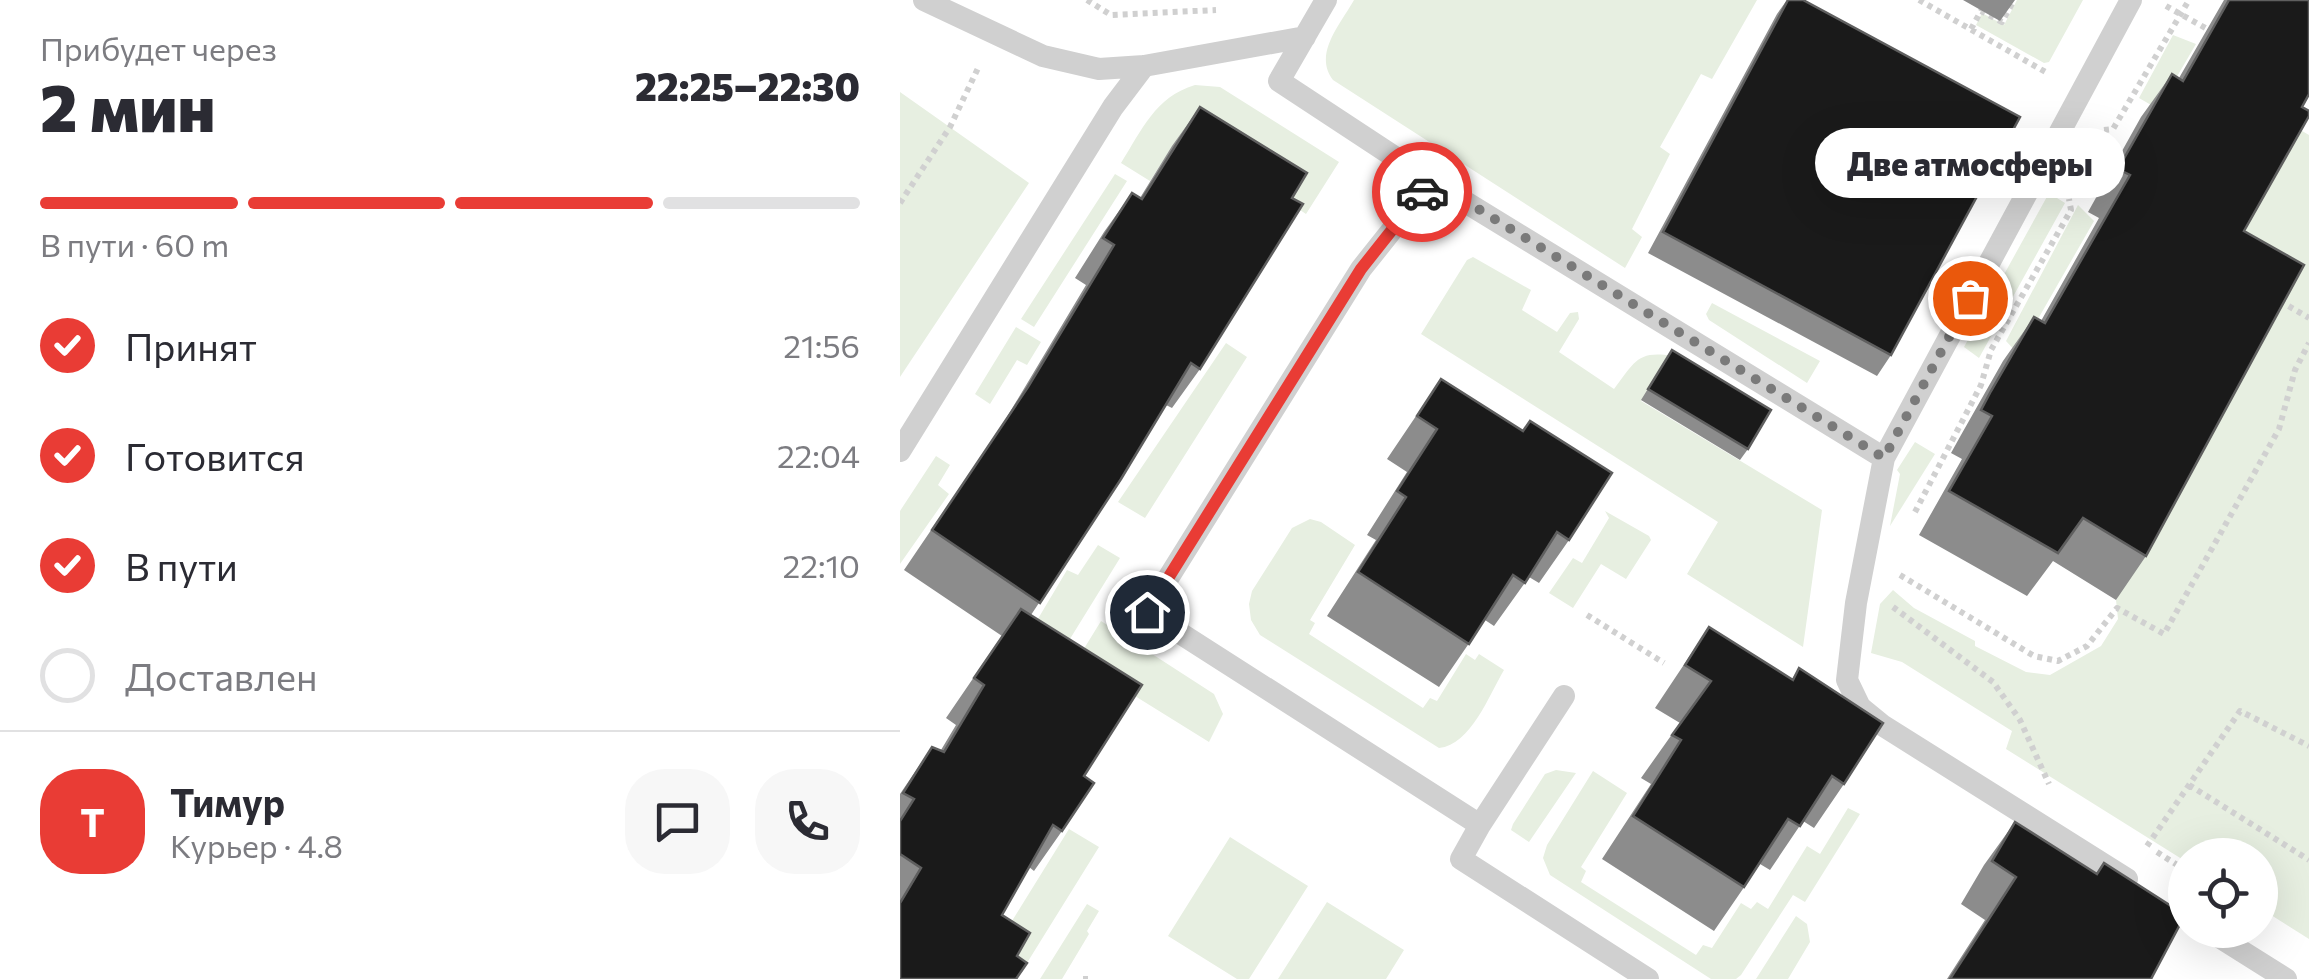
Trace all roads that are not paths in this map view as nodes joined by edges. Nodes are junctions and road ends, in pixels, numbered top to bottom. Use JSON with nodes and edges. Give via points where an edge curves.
{"nodes":[{"id":1,"x":924,"y":0,"type":"edge"},
{"id":2,"x":1326,"y":0,"type":"edge"},
{"id":3,"x":2131,"y":0,"type":"edge"},
{"id":4,"x":1305,"y":37,"type":"junction"},
{"id":5,"x":1144,"y":66,"type":"junction"},
{"id":6,"x":1431,"y":180,"type":"junction"},
{"id":7,"x":900,"y":452,"type":"edge"},
{"id":8,"x":1884,"y":458,"type":"junction"},
{"id":9,"x":1564,"y":696,"type":"dead end"},
{"id":10,"x":1480,"y":825,"type":"junction"},
{"id":11,"x":2151,"y":894,"type":"edge"},
{"id":12,"x":2237,"y":948,"type":"edge"},
{"id":13,"x":1648,"y":979,"type":"edge"},
{"id":14,"x":2286,"y":979,"type":"edge"}],
"edges":[{"from":1,"to":5,"type":"lane","via":[[1043,56],[1099,69]]},
{"from":2,"to":4,"type":"lane"},
{"from":3,"to":8,"type":"lane"},
{"from":4,"to":5,"type":"lane"},
{"from":4,"to":6,"type":"lane","via":[[1279,81]]},
{"from":5,"to":7,"type":"lane"},
{"from":6,"to":8,"type":"lane"},
{"from":6,"to":10,"type":"lane","via":[[1361,269],[1147,612]]},
{"from":8,"to":11,"type":"lane","via":[[1848,680],[1860,707]]},
{"from":9,"to":10,"type":"lane"},
{"from":10,"to":13,"type":"lane","via":[[1462,859]]},
{"from":12,"to":14,"type":"lane"}]}
